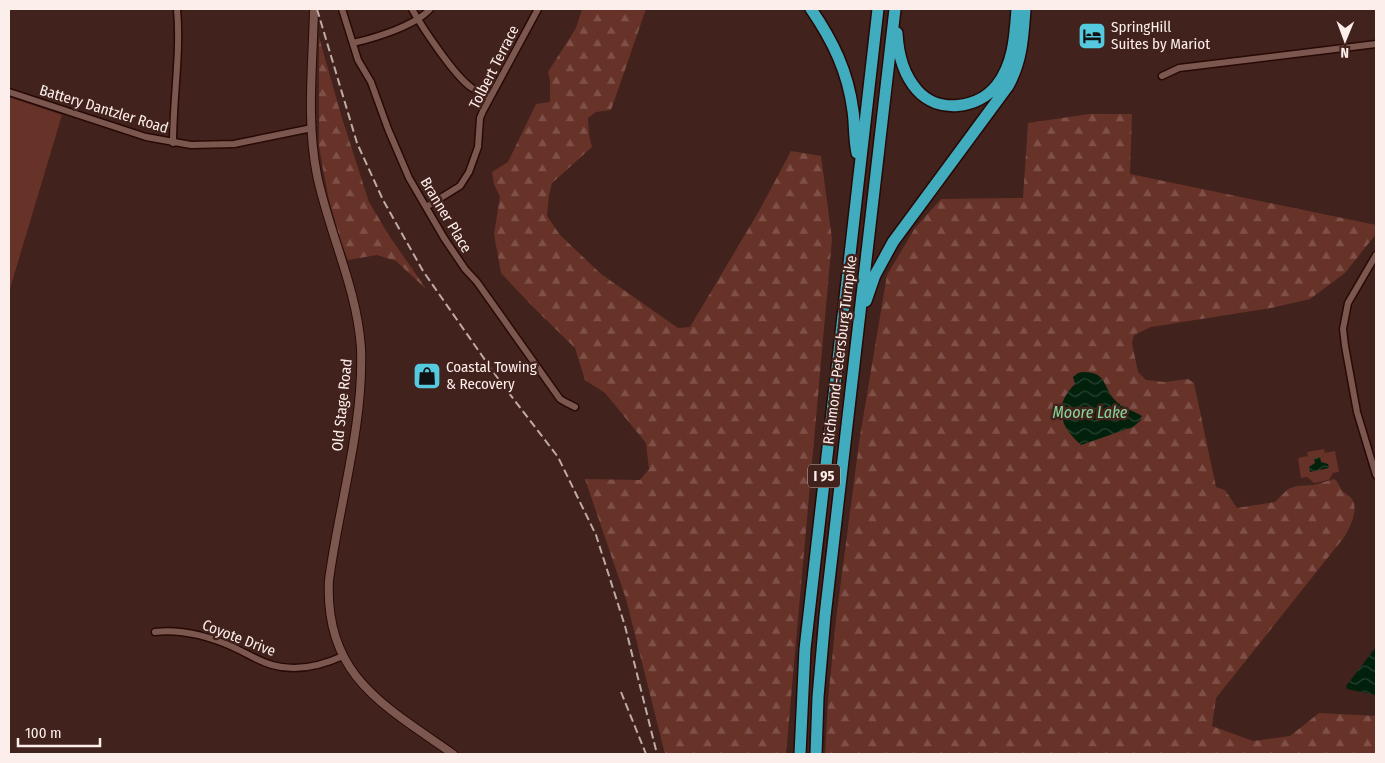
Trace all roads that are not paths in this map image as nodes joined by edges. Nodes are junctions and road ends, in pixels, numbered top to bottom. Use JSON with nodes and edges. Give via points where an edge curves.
{"nodes":[{"id":1,"x":176,"y":9,"type":"edge"},
{"id":2,"x":314,"y":9,"type":"edge"},
{"id":3,"x":342,"y":9,"type":"edge"},
{"id":4,"x":412,"y":9,"type":"edge"},
{"id":5,"x":430,"y":9,"type":"edge"},
{"id":6,"x":538,"y":9,"type":"edge"},
{"id":7,"x":811,"y":9,"type":"edge"},
{"id":8,"x":878,"y":9,"type":"edge"},
{"id":9,"x":895,"y":9,"type":"edge"},
{"id":10,"x":1017,"y":9,"type":"edge"},
{"id":11,"x":1025,"y":9,"type":"edge"},
{"id":12,"x":417,"y":18,"type":"junction"},
{"id":13,"x":353,"y":43,"type":"junction"},
{"id":14,"x":1376,"y":44,"type":"edge"},
{"id":15,"x":1162,"y":76,"type":"dead end"},
{"id":16,"x":9,"y":92,"type":"edge"},
{"id":17,"x":489,"y":97,"type":"junction"},
{"id":18,"x":312,"y":128,"type":"junction"},
{"id":19,"x":173,"y":143,"type":"junction"},
{"id":20,"x":860,"y":164,"type":"junction"},
{"id":21,"x":426,"y":207,"type":"junction"},
{"id":22,"x":1376,"y":255,"type":"edge"},
{"id":23,"x":859,"y":324,"type":"junction"},
{"id":24,"x":575,"y":407,"type":"dead end"},
{"id":25,"x":1376,"y":475,"type":"edge"},
{"id":26,"x":155,"y":632,"type":"dead end"},
{"id":27,"x":343,"y":656,"type":"junction"},
{"id":28,"x":453,"y":754,"type":"edge"},
{"id":29,"x":800,"y":754,"type":"edge"},
{"id":30,"x":816,"y":754,"type":"edge"}],
"edges":[{"from":1,"to":19,"type":"street","via":[[178,34]]},
{"from":2,"to":18,"type":"street","name":"Old Stage Road"},
{"from":3,"to":13,"type":"street","name":"Branner Place"},
{"from":4,"to":12,"type":"street"},
{"from":5,"to":12,"type":"street"},
{"from":6,"to":17,"type":"street","name":"Tolbert Terrace"},
{"from":7,"to":20,"type":"highway","via":[[844,67]]},
{"from":8,"to":20,"type":"highway","name":"Richmond-Petersburg Turnpike","number":"I 95"},
{"from":9,"to":10,"type":"highway","via":[[899,51],[910,81],[928,99],[961,106],[984,98],[997,85],[1012,54]]},
{"from":9,"to":23,"type":"highway","name":"Richmond-Petersburg Turnpike","number":"I 95"},
{"from":11,"to":23,"type":"highway","via":[[1022,49],[1015,74],[886,252]]},
{"from":12,"to":13,"type":"street","via":[[382,36]]},
{"from":12,"to":17,"type":"street","via":[[465,82]]},
{"from":13,"to":21,"type":"street","name":"Branner Place","via":[[409,178]]},
{"from":14,"to":15,"type":"street","via":[[1179,68]]},
{"from":16,"to":19,"type":"street","name":"Battery Dantzler Road"},
{"from":17,"to":21,"type":"street","name":"Tolbert Terrace","via":[[480,118],[478,147],[469,172],[460,186]]},
{"from":18,"to":19,"type":"street","name":"Battery Dantzler Road","via":[[224,145]]},
{"from":18,"to":27,"type":"street","name":"Old Stage Road","via":[[321,195],[356,309],[360,347],[356,422],[328,580],[330,619]]},
{"from":20,"to":29,"type":"highway","name":"Richmond-Petersburg Turnpike","number":"I 95","via":[[805,649]]},
{"from":21,"to":24,"type":"street","name":"Branner Place","via":[[458,259],[560,399]]},
{"from":22,"to":25,"type":"street","via":[[1348,303],[1343,329],[1357,412]]},
{"from":23,"to":30,"type":"highway","name":"Richmond-Petersburg Turnpike","number":"I 95","via":[[822,645]]},
{"from":26,"to":27,"type":"street","name":"Coyote Drive","via":[[196,634],[281,667],[303,668]]},
{"from":27,"to":28,"type":"street","name":"Old Stage Road","via":[[373,696]]}]}
